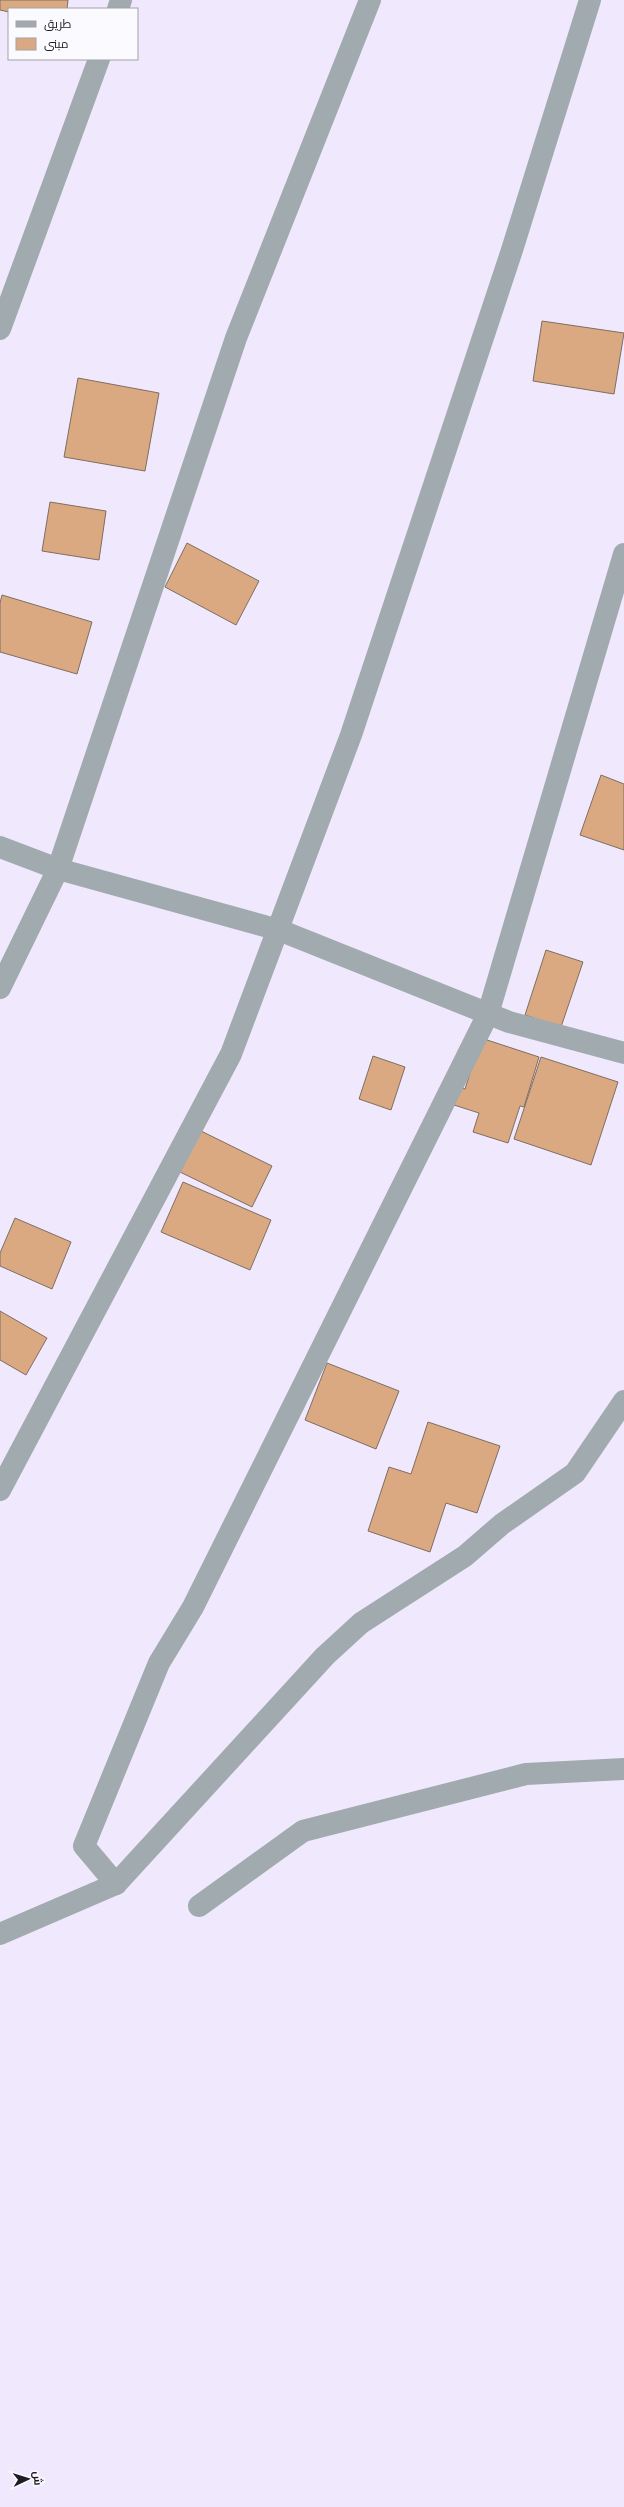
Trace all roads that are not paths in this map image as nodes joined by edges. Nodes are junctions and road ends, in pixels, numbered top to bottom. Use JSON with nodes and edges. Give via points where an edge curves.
{"nodes":[{"id":1,"x":370,"y":0,"type":"edge"},
{"id":2,"x":590,"y":0,"type":"edge"},
{"id":3,"x":99,"y":60,"type":"edge"},
{"id":4,"x":0,"y":329,"type":"edge"},
{"id":5,"x":624,"y":554,"type":"edge"},
{"id":6,"x":0,"y":848,"type":"edge"},
{"id":7,"x":58,"y":869,"type":"junction"},
{"id":8,"x":279,"y":930,"type":"junction"},
{"id":9,"x":0,"y":988,"type":"edge"},
{"id":10,"x":488,"y":1014,"type":"junction"},
{"id":11,"x":624,"y":1054,"type":"edge"},
{"id":12,"x":624,"y":1402,"type":"edge"},
{"id":13,"x":0,"y":1490,"type":"edge"},
{"id":14,"x":624,"y":1769,"type":"edge"},
{"id":15,"x":116,"y":1884,"type":"junction"},
{"id":16,"x":199,"y":1906,"type":"dead end"},
{"id":17,"x":0,"y":1934,"type":"edge"}],
"edges":[{"from":1,"to":7,"type":"street","via":[[236,338]]},
{"from":2,"to":8,"type":"street","via":[[512,250],[354,728]]},
{"from":3,"to":4,"type":"street"},
{"from":5,"to":10,"type":"street"},
{"from":6,"to":7,"type":"street"},
{"from":7,"to":8,"type":"street"},
{"from":7,"to":9,"type":"street"},
{"from":8,"to":10,"type":"street"},
{"from":8,"to":13,"type":"street","via":[[231,1054]]},
{"from":10,"to":11,"type":"street"},
{"from":10,"to":15,"type":"street","via":[[193,1608],[160,1663],[84,1846]]},
{"from":12,"to":15,"type":"street","via":[[575,1473],[502,1524],[465,1556],[361,1623],[325,1656]]},
{"from":14,"to":16,"type":"street","via":[[526,1774],[302,1831]]},
{"from":15,"to":17,"type":"street"}]}
